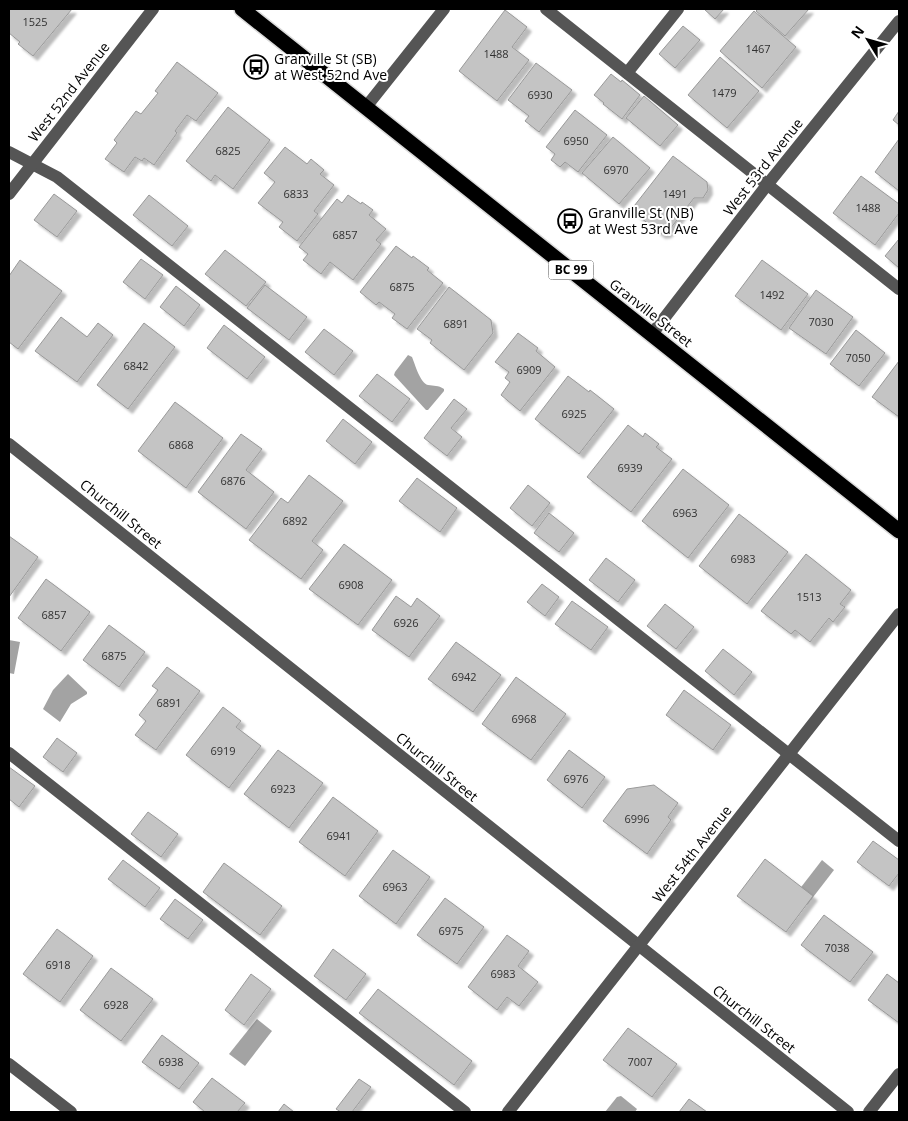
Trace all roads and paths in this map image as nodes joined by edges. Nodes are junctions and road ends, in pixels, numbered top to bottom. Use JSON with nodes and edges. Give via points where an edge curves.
{"nodes":[{"id":1,"x":154,"y":9,"type":"edge"},
{"id":2,"x":242,"y":9,"type":"edge"},
{"id":3,"x":444,"y":9,"type":"edge"},
{"id":4,"x":546,"y":9,"type":"edge"},
{"id":5,"x":678,"y":9,"type":"edge"},
{"id":6,"x":899,"y":21,"type":"edge"},
{"id":7,"x":627,"y":73,"type":"junction"},
{"id":8,"x":366,"y":107,"type":"junction"},
{"id":9,"x":9,"y":152,"type":"edge"},
{"id":10,"x":32,"y":164,"type":"junction"},
{"id":11,"x":767,"y":185,"type":"junction"},
{"id":12,"x":9,"y":194,"type":"edge"},
{"id":13,"x":899,"y":289,"type":"edge"},
{"id":14,"x":652,"y":334,"type":"junction"},
{"id":15,"x":9,"y":444,"type":"edge"},
{"id":16,"x":899,"y":531,"type":"edge"},
{"id":17,"x":899,"y":614,"type":"edge"},
{"id":18,"x":9,"y":753,"type":"edge"},
{"id":19,"x":789,"y":754,"type":"junction"},
{"id":20,"x":899,"y":841,"type":"edge"},
{"id":21,"x":638,"y":946,"type":"junction"},
{"id":22,"x":9,"y":1064,"type":"edge"},
{"id":23,"x":899,"y":1074,"type":"edge"},
{"id":24,"x":71,"y":1112,"type":"edge"},
{"id":25,"x":465,"y":1112,"type":"edge"},
{"id":26,"x":508,"y":1112,"type":"edge"},
{"id":27,"x":848,"y":1112,"type":"edge"},
{"id":28,"x":869,"y":1112,"type":"edge"}],
"edges":[{"from":1,"to":10,"type":"street","name":"West 52nd Avenue"},
{"from":2,"to":8,"type":"highway","name":"Granville Street","number":"BC 99"},
{"from":3,"to":8,"type":"street"},
{"from":4,"to":7,"type":"street"},
{"from":5,"to":7,"type":"street"},
{"from":6,"to":11,"type":"street","name":"West 53rd Avenue"},
{"from":7,"to":11,"type":"street"},
{"from":8,"to":14,"type":"highway","name":"Granville Street","number":"BC 99"},
{"from":9,"to":10,"type":"street"},
{"from":10,"to":12,"type":"street","name":"West 52nd Avenue"},
{"from":10,"to":19,"type":"street","via":[[65,183]]},
{"from":11,"to":13,"type":"street"},
{"from":11,"to":14,"type":"street","name":"West 53rd Avenue"},
{"from":14,"to":16,"type":"highway","name":"Granville Street","number":"BC 99"},
{"from":15,"to":21,"type":"street","name":"Churchill Street"},
{"from":17,"to":19,"type":"street","name":"West 54th Avenue"},
{"from":18,"to":25,"type":"street"},
{"from":19,"to":20,"type":"street"},
{"from":19,"to":21,"type":"street","name":"West 54th Avenue"},
{"from":21,"to":26,"type":"street","name":"West 54th Avenue"},
{"from":21,"to":27,"type":"street","name":"Churchill Street"},
{"from":22,"to":24,"type":"street"},
{"from":23,"to":28,"type":"street"}]}
